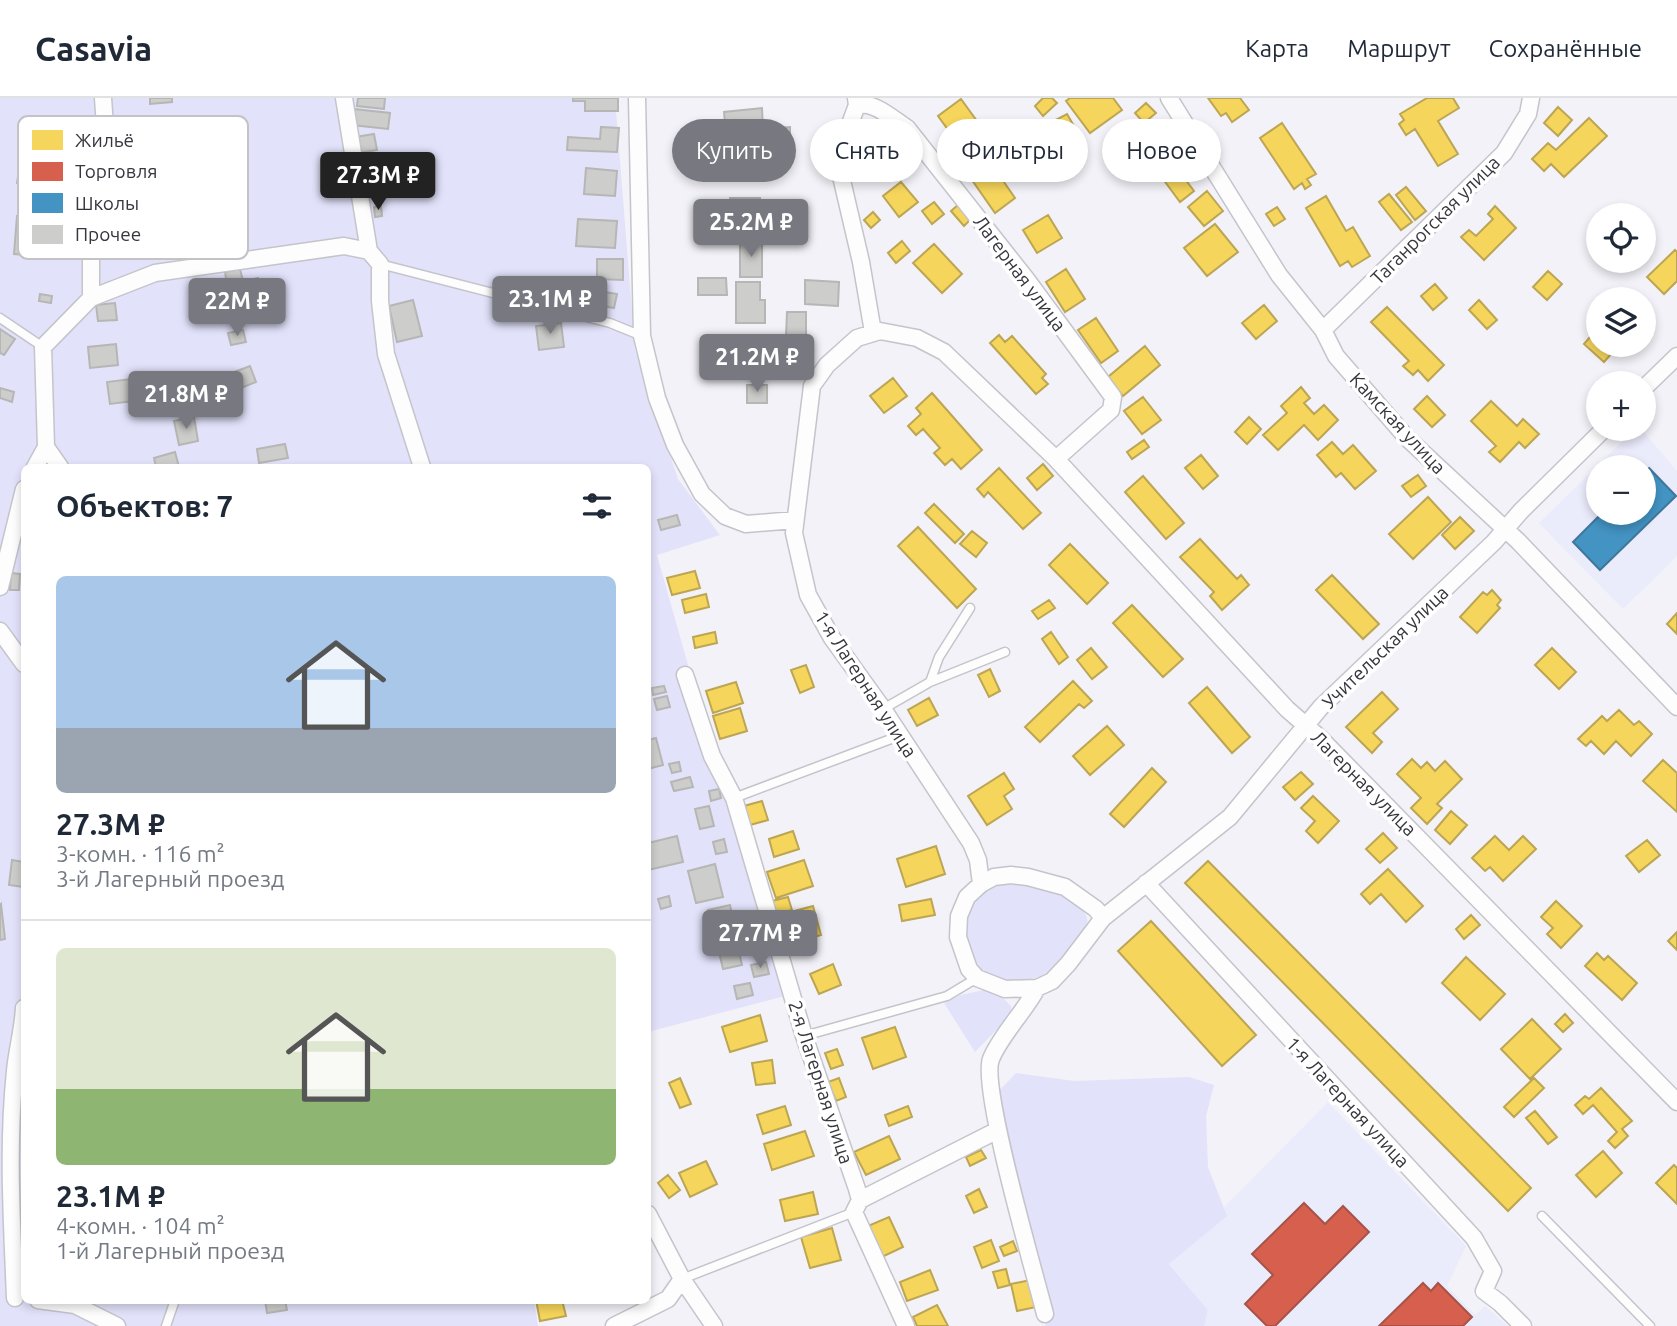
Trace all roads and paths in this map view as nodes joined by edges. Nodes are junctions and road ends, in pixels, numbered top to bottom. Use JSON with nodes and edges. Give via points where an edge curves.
{"nodes":[{"id":1,"x":103,"y":98,"type":"edge"},
{"id":2,"x":344,"y":98,"type":"edge"},
{"id":3,"x":637,"y":98,"type":"edge"},
{"id":4,"x":1169,"y":98,"type":"edge"},
{"id":5,"x":1531,"y":98,"type":"edge"},
{"id":6,"x":856,"y":102,"type":"edge"},
{"id":7,"x":104,"y":116,"type":"edge"},
{"id":8,"x":374,"y":258,"type":"junction"},
{"id":9,"x":91,"y":259,"type":"edge"},
{"id":10,"x":91,"y":298,"type":"junction"},
{"id":11,"x":0,"y":318,"type":"edge"},
{"id":12,"x":1323,"y":330,"type":"junction"},
{"id":13,"x":873,"y":332,"type":"junction"},
{"id":14,"x":642,"y":336,"type":"junction"},
{"id":15,"x":43,"y":347,"type":"junction"},
{"id":16,"x":1677,"y":356,"type":"edge"},
{"id":17,"x":1656,"y":376,"type":"edge"},
{"id":18,"x":1592,"y":441,"type":"edge"},
{"id":19,"x":46,"y":447,"type":"junction"},
{"id":20,"x":1056,"y":459,"type":"junction"},
{"id":21,"x":37,"y":464,"type":"edge"},
{"id":22,"x":58,"y":464,"type":"edge"},
{"id":23,"x":421,"y":464,"type":"edge"},
{"id":24,"x":21,"y":501,"type":"edge"},
{"id":25,"x":795,"y":520,"type":"junction"},
{"id":26,"x":1506,"y":529,"type":"junction"},
{"id":27,"x":0,"y":587,"type":"edge"},
{"id":28,"x":970,"y":608,"type":"dead end"},
{"id":29,"x":0,"y":631,"type":"edge"},
{"id":30,"x":1005,"y":652,"type":"dead end"},
{"id":31,"x":21,"y":660,"type":"edge"},
{"id":32,"x":685,"y":675,"type":"dead end"},
{"id":33,"x":930,"y":681,"type":"junction"},
{"id":34,"x":1677,"y":707,"type":"edge"},
{"id":35,"x":883,"y":709,"type":"junction"},
{"id":36,"x":1305,"y":725,"type":"junction"},
{"id":37,"x":899,"y":736,"type":"junction"},
{"id":38,"x":734,"y":798,"type":"junction"},
{"id":39,"x":1146,"y":883,"type":"junction"},
{"id":40,"x":981,"y":884,"type":"junction"},
{"id":41,"x":1103,"y":918,"type":"junction"},
{"id":42,"x":977,"y":978,"type":"junction"},
{"id":43,"x":1037,"y":988,"type":"junction"},
{"id":44,"x":804,"y":1037,"type":"junction"},
{"id":45,"x":21,"y":1045,"type":"edge"},
{"id":46,"x":1677,"y":1102,"type":"edge"},
{"id":47,"x":999,"y":1130,"type":"junction"},
{"id":48,"x":857,"y":1206,"type":"junction"},
{"id":49,"x":1542,"y":1216,"type":"dead end"},
{"id":50,"x":651,"y":1220,"type":"edge"},
{"id":51,"x":682,"y":1279,"type":"junction"},
{"id":52,"x":13,"y":1299,"type":"edge"},
{"id":53,"x":75,"y":1304,"type":"edge"},
{"id":54,"x":174,"y":1304,"type":"edge"},
{"id":55,"x":1045,"y":1314,"type":"dead end"},
{"id":56,"x":117,"y":1326,"type":"edge"},
{"id":57,"x":166,"y":1326,"type":"edge"},
{"id":58,"x":614,"y":1326,"type":"edge"},
{"id":59,"x":714,"y":1326,"type":"edge"},
{"id":60,"x":905,"y":1326,"type":"edge"},
{"id":61,"x":1523,"y":1326,"type":"edge"},
{"id":62,"x":1650,"y":1326,"type":"edge"}],
"edges":[{"from":1,"to":7,"type":"street"},
{"from":2,"to":8,"type":"street"},
{"from":3,"to":14,"type":"street"},
{"from":4,"to":12,"type":"street","name":"Камская улица","via":[[1279,275]]},
{"from":5,"to":12,"type":"street","name":"Таганрогская улица","via":[[1528,114],[1504,153]]},
{"from":6,"to":13,"type":"street","name":"Лагерная улица","via":[[837,159]]},
{"from":6,"to":20,"type":"street","name":"Лагерная улица","via":[[907,128],[1113,397],[1111,410]]},
{"from":8,"to":10,"type":"street","via":[[344,246],[155,273]]},
{"from":8,"to":14,"type":"lane","via":[[610,323]]},
{"from":8,"to":23,"type":"street","via":[[386,354]]},
{"from":9,"to":10,"type":"street"},
{"from":10,"to":15,"type":"street"},
{"from":11,"to":15,"type":"lane"},
{"from":12,"to":26,"type":"street","name":"Камская улица","via":[[1336,356],[1407,438]]},
{"from":13,"to":20,"type":"street","name":"Лагерная улица","via":[[917,338],[944,352]]},
{"from":13,"to":25,"type":"street","name":"1-я Лагерная улица","via":[[857,338],[812,386]]},
{"from":14,"to":25,"type":"street","via":[[657,398],[675,445],[702,494],[725,516],[746,524]]},
{"from":15,"to":19,"type":"street"},
{"from":16,"to":17,"type":"street"},
{"from":18,"to":26,"type":"street","name":"Учительская улица"},
{"from":19,"to":21,"type":"street"},
{"from":19,"to":22,"type":"street"},
{"from":20,"to":36,"type":"street","name":"Лагерная улица"},
{"from":24,"to":27,"type":"street"},
{"from":25,"to":35,"type":"street","name":"1-я Лагерная улица","via":[[808,594],[832,638]]},
{"from":26,"to":34,"type":"street","name":"Камская улица"},
{"from":26,"to":36,"type":"street","name":"Учительская улица"},
{"from":28,"to":33,"type":"lane","via":[[939,657]]},
{"from":29,"to":31,"type":"street"},
{"from":30,"to":33,"type":"lane"},
{"from":32,"to":38,"type":"street","name":"2-я Лагерная улица","via":[[712,756]]},
{"from":33,"to":35,"type":"lane"},
{"from":35,"to":37,"type":"street","name":"1-я Лагерная улица"},
{"from":36,"to":39,"type":"street","name":"Учительская улица","via":[[1230,817]]},
{"from":36,"to":46,"type":"street","name":"Лагерная улица"},
{"from":37,"to":38,"type":"lane"},
{"from":37,"to":40,"type":"street","name":"1-я Лагерная улица","via":[[971,843]]},
{"from":38,"to":44,"type":"street","name":"2-я Лагерная улица"},
{"from":39,"to":41,"type":"street","name":"Учительская улица"},
{"from":39,"to":61,"type":"street","name":"1-я Лагерная улица","via":[[1475,1238],[1493,1271],[1484,1291]]},
{"from":40,"to":41,"type":"street","via":[[1012,875],[1051,882],[1080,896]]},
{"from":40,"to":42,"type":"street","via":[[967,897],[959,916],[958,937]]},
{"from":41,"to":43,"type":"street","via":[[1052,981]]},
{"from":42,"to":43,"type":"street","via":[[1005,989]]},
{"from":42,"to":44,"type":"lane","via":[[947,996]]},
{"from":43,"to":47,"type":"street","via":[[990,1060]]},
{"from":44,"to":48,"type":"street","name":"2-я Лагерная улица"},
{"from":45,"to":52,"type":"street","via":[[15,1070],[10,1184]]},
{"from":47,"to":48,"type":"street"},
{"from":47,"to":55,"type":"street"},
{"from":48,"to":51,"type":"lane"},
{"from":48,"to":60,"type":"street","name":"2-я Лагерная улица"},
{"from":49,"to":62,"type":"lane"},
{"from":50,"to":51,"type":"street"},
{"from":51,"to":58,"type":"street","via":[[668,1298]]},
{"from":51,"to":59,"type":"street"},
{"from":53,"to":56,"type":"street"},
{"from":54,"to":57,"type":"lane"}]}
